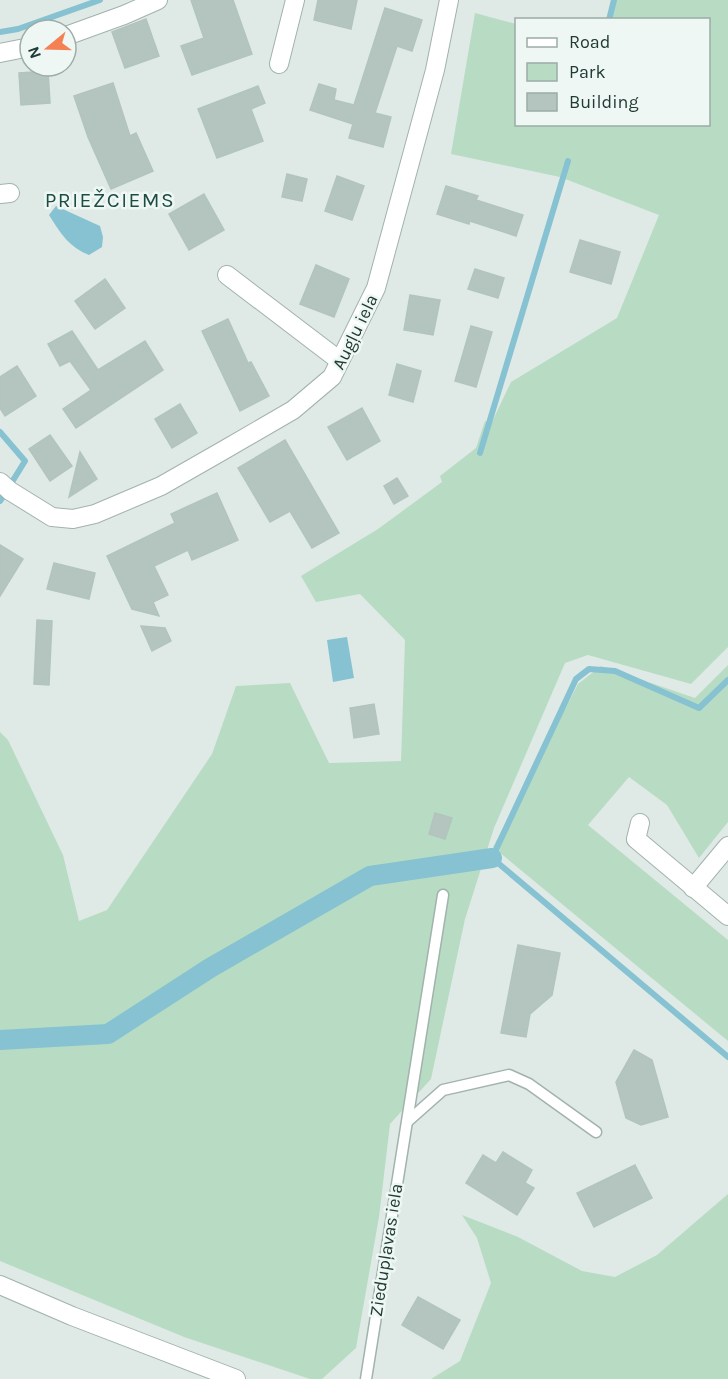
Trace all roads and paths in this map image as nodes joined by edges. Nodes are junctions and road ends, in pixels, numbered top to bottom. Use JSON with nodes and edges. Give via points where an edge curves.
{"nodes":[{"id":1,"x":158,"y":0,"type":"edge"},
{"id":2,"x":295,"y":0,"type":"edge"},
{"id":3,"x":449,"y":0,"type":"edge"},
{"id":4,"x":78,"y":32,"type":"edge"},
{"id":5,"x":18,"y":49,"type":"edge"},
{"id":6,"x":0,"y":53,"type":"edge"},
{"id":7,"x":279,"y":63,"type":"dead end"},
{"id":8,"x":227,"y":275,"type":"dead end"},
{"id":9,"x":340,"y":361,"type":"junction"},
{"id":10,"x":5,"y":487,"type":"edge"},
{"id":11,"x":640,"y":823,"type":"dead end"},
{"id":12,"x":728,"y":846,"type":"edge"},
{"id":13,"x":693,"y":888,"type":"junction"},
{"id":14,"x":443,"y":895,"type":"dead end"},
{"id":15,"x":728,"y":916,"type":"edge"},
{"id":16,"x":408,"y":1121,"type":"junction"},
{"id":17,"x":596,"y":1132,"type":"dead end"},
{"id":18,"x":0,"y":1286,"type":"edge"},
{"id":19,"x":236,"y":1379,"type":"edge"},
{"id":20,"x":366,"y":1379,"type":"edge"}],
"edges":[{"from":1,"to":4,"type":"street"},
{"from":2,"to":7,"type":"street"},
{"from":3,"to":9,"type":"street","name":"Augļu iela","via":[[435,70],[376,288]]},
{"from":5,"to":6,"type":"street"},
{"from":8,"to":9,"type":"street"},
{"from":9,"to":10,"type":"street","name":"Augļu iela","via":[[332,377],[293,410],[161,486],[95,514],[73,519],[52,517]]},
{"from":11,"to":13,"type":"street","via":[[636,839]]},
{"from":12,"to":13,"type":"street"},
{"from":13,"to":15,"type":"street"},
{"from":14,"to":16,"type":"lane","name":"Ziedupļavas iela"},
{"from":16,"to":17,"type":"lane","via":[[443,1090],[509,1075],[530,1083]]},
{"from":16,"to":20,"type":"lane","name":"Ziedupļavas iela"},
{"from":18,"to":19,"type":"street"}]}
